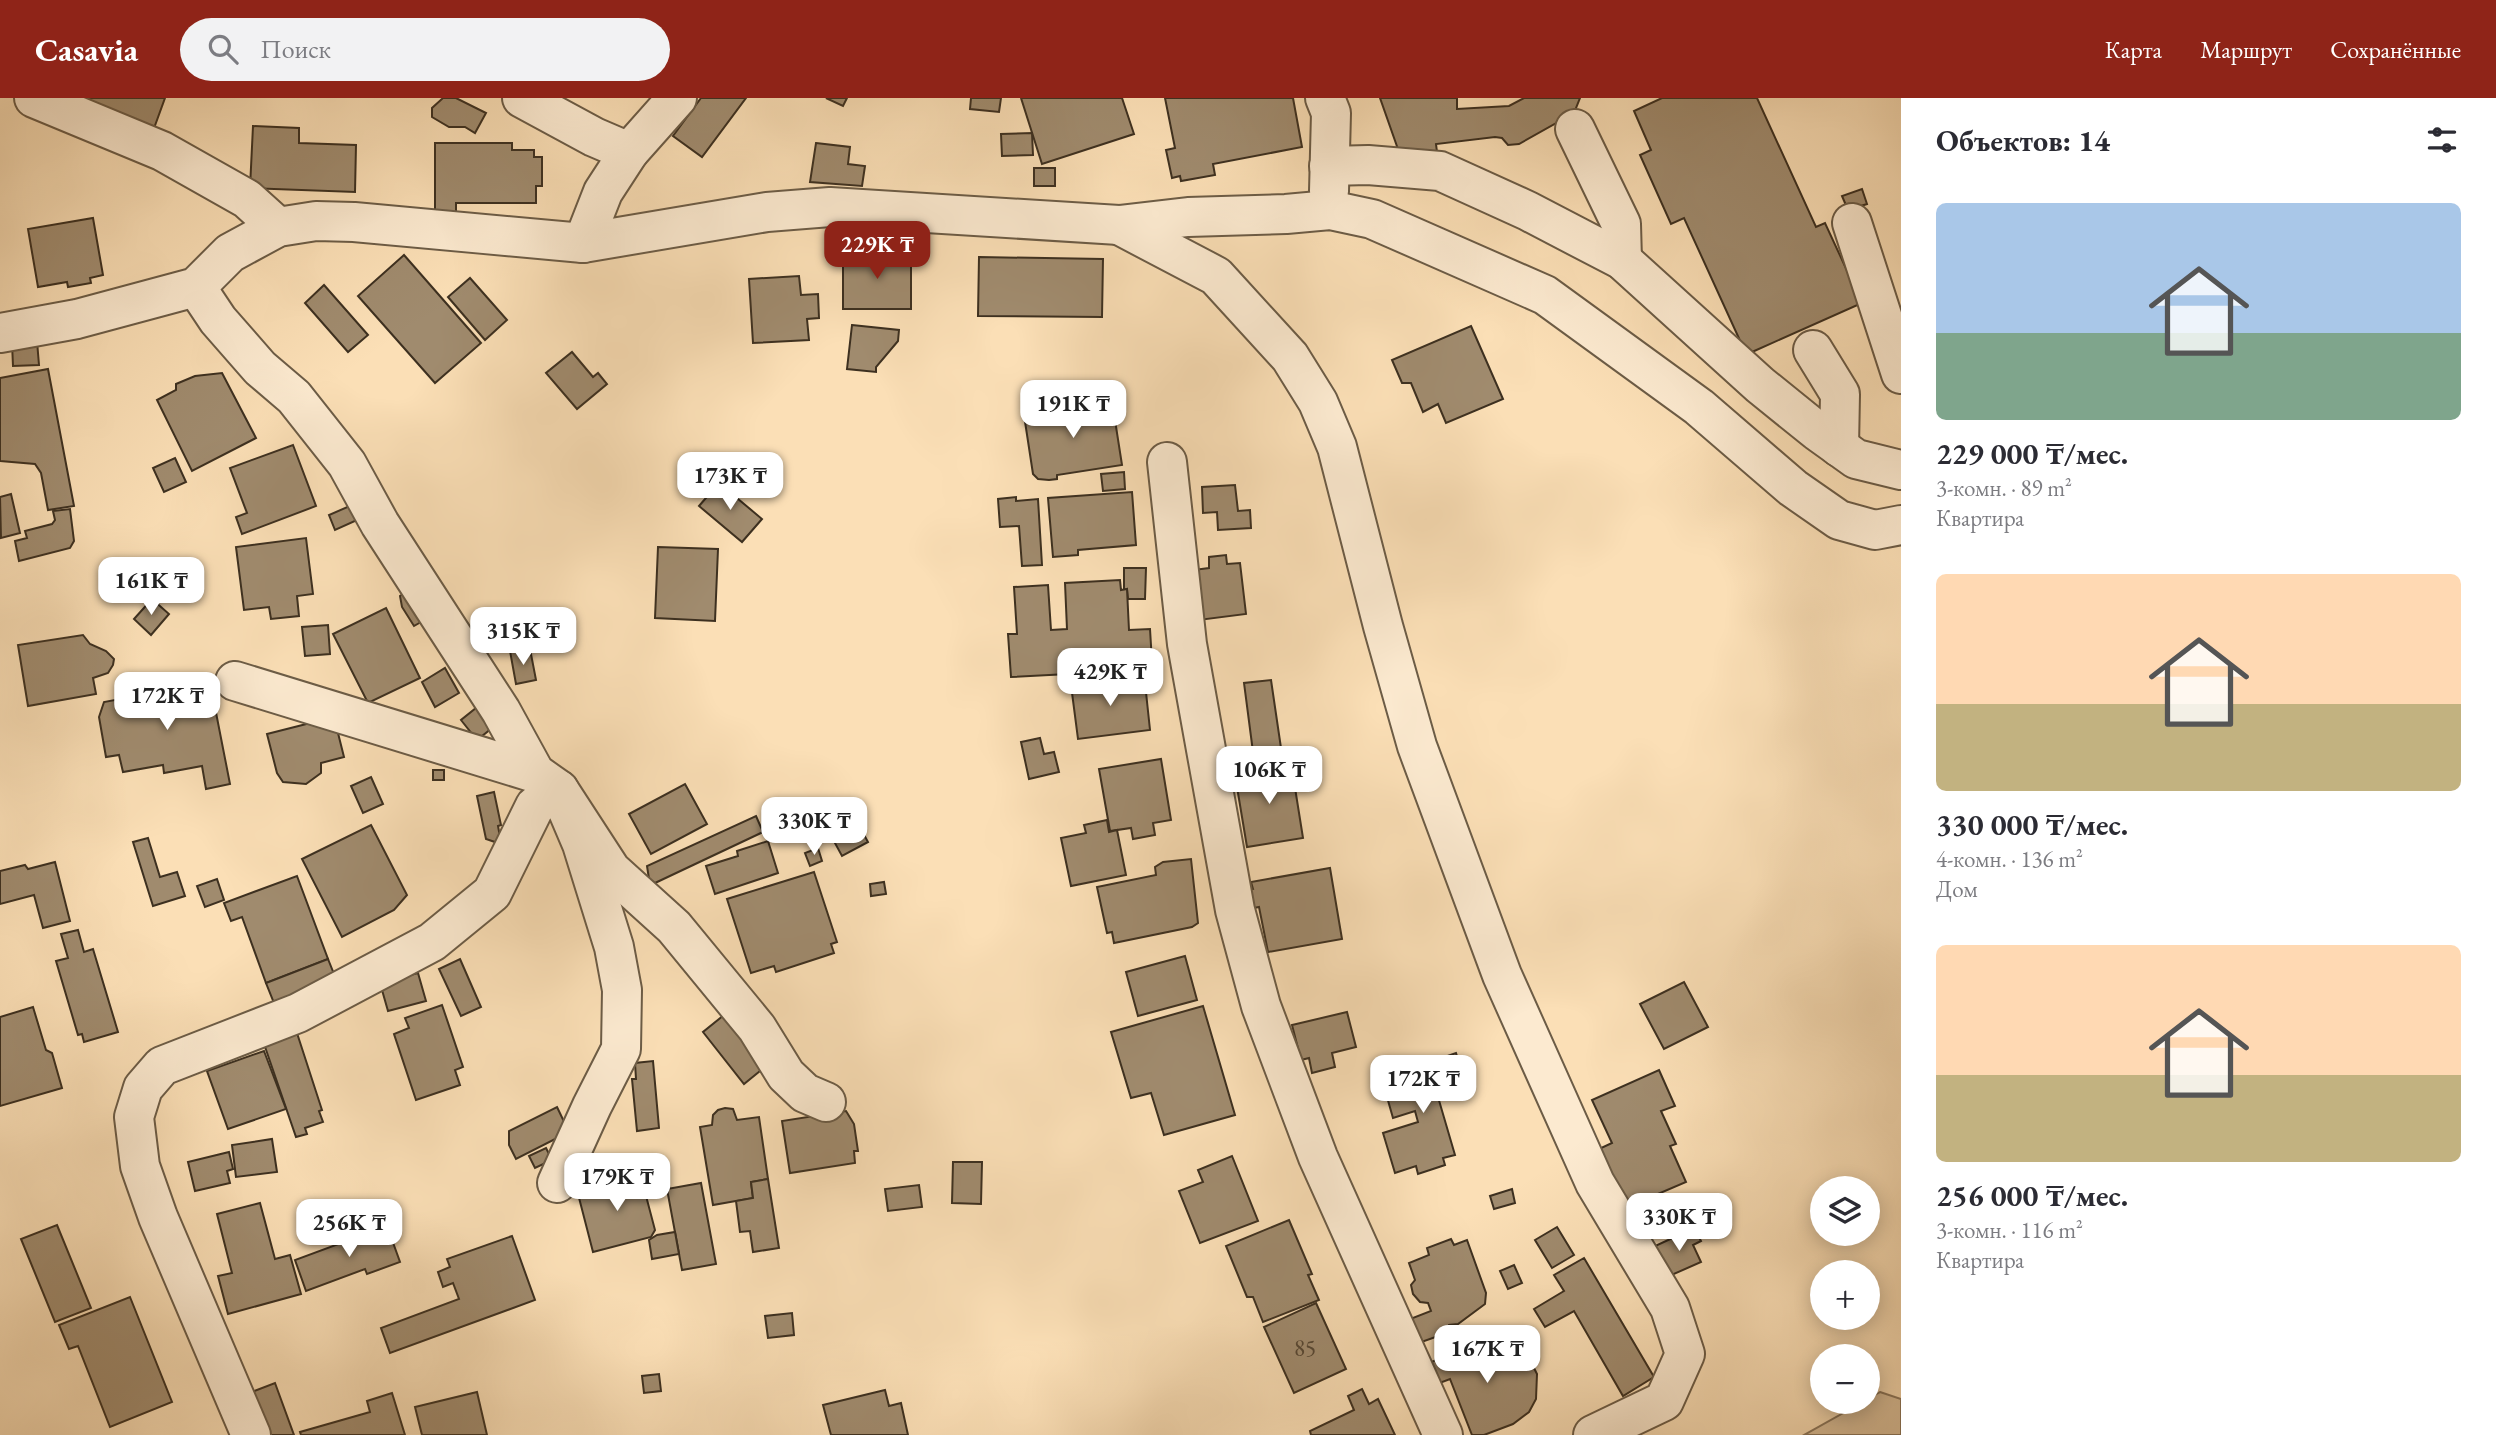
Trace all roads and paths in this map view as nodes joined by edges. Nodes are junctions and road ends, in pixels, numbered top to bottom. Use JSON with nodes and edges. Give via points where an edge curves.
{"nodes":[{"id":1,"x":34,"y":98,"type":"edge"},
{"id":2,"x":523,"y":98,"type":"edge"},
{"id":3,"x":677,"y":98,"type":"edge"},
{"id":4,"x":1332,"y":103,"type":"edge"},
{"id":5,"x":1575,"y":128,"type":"dead end"},
{"id":6,"x":629,"y":152,"type":"junction"},
{"id":7,"x":1329,"y":166,"type":"junction"},
{"id":8,"x":1330,"y":210,"type":"junction"},
{"id":9,"x":1852,"y":223,"type":"dead end"},
{"id":10,"x":1119,"y":225,"type":"junction"},
{"id":11,"x":278,"y":227,"type":"junction"},
{"id":12,"x":583,"y":243,"type":"junction"},
{"id":13,"x":1622,"y":260,"type":"junction"},
{"id":14,"x":196,"y":287,"type":"junction"},
{"id":15,"x":0,"y":333,"type":"edge"},
{"id":16,"x":1813,"y":349,"type":"dead end"},
{"id":17,"x":1901,"y":374,"type":"edge"},
{"id":18,"x":1839,"y":447,"type":"junction"},
{"id":19,"x":1167,"y":462,"type":"dead end"},
{"id":20,"x":1901,"y":470,"type":"edge"},
{"id":21,"x":1901,"y":525,"type":"edge"},
{"id":22,"x":235,"y":681,"type":"dead end"},
{"id":23,"x":547,"y":781,"type":"junction"},
{"id":24,"x":826,"y":1102,"type":"dead end"},
{"id":25,"x":557,"y":1183,"type":"dead end"},
{"id":26,"x":251,"y":1435,"type":"edge"},
{"id":27,"x":1443,"y":1435,"type":"edge"},
{"id":28,"x":1593,"y":1435,"type":"edge"}],
"edges":[{"from":1,"to":11,"type":"street","via":[[162,151],[247,199]]},
{"from":2,"to":6,"type":"street"},
{"from":3,"to":6,"type":"street"},
{"from":4,"to":7,"type":"street"},
{"from":5,"to":13,"type":"street","via":[[1621,224]]},
{"from":6,"to":12,"type":"street","via":[[603,192]]},
{"from":7,"to":8,"type":"street"},
{"from":7,"to":13,"type":"street","via":[[1440,171]]},
{"from":8,"to":10,"type":"street"},
{"from":8,"to":21,"type":"street","via":[[1372,219],[1545,295],[1699,407],[1793,488],[1839,520],[1875,530]]},
{"from":9,"to":17,"type":"street"},
{"from":10,"to":12,"type":"street","via":[[830,207],[767,212]]},
{"from":10,"to":28,"type":"street","via":[[1216,276],[1290,356],[1318,402],[1337,447],[1417,746],[1502,975],[1595,1183],[1670,1308],[1685,1354],[1664,1401]]},
{"from":11,"to":12,"type":"street","via":[[354,222]]},
{"from":11,"to":14,"type":"street","via":[[230,253]]},
{"from":13,"to":18,"type":"street","via":[[1760,385]]},
{"from":14,"to":15,"type":"street"},
{"from":14,"to":23,"type":"street","via":[[218,320],[260,368],[294,397],[347,464],[380,524]]},
{"from":16,"to":18,"type":"street","via":[[1840,394]]},
{"from":18,"to":20,"type":"street","via":[[1856,459]]},
{"from":19,"to":27,"type":"street","via":[[1187,644],[1235,910],[1261,1006],[1318,1157]]},
{"from":22,"to":23,"type":"street"},
{"from":23,"to":24,"type":"street","via":[[611,870],[674,927],[757,1028],[786,1074],[805,1093]]},
{"from":23,"to":25,"type":"street","via":[[582,844],[614,947],[622,990],[621,1049]]},
{"from":23,"to":26,"type":"street","via":[[492,893],[432,942],[298,1013],[162,1066],[143,1088],[134,1117],[140,1166]]}]}
